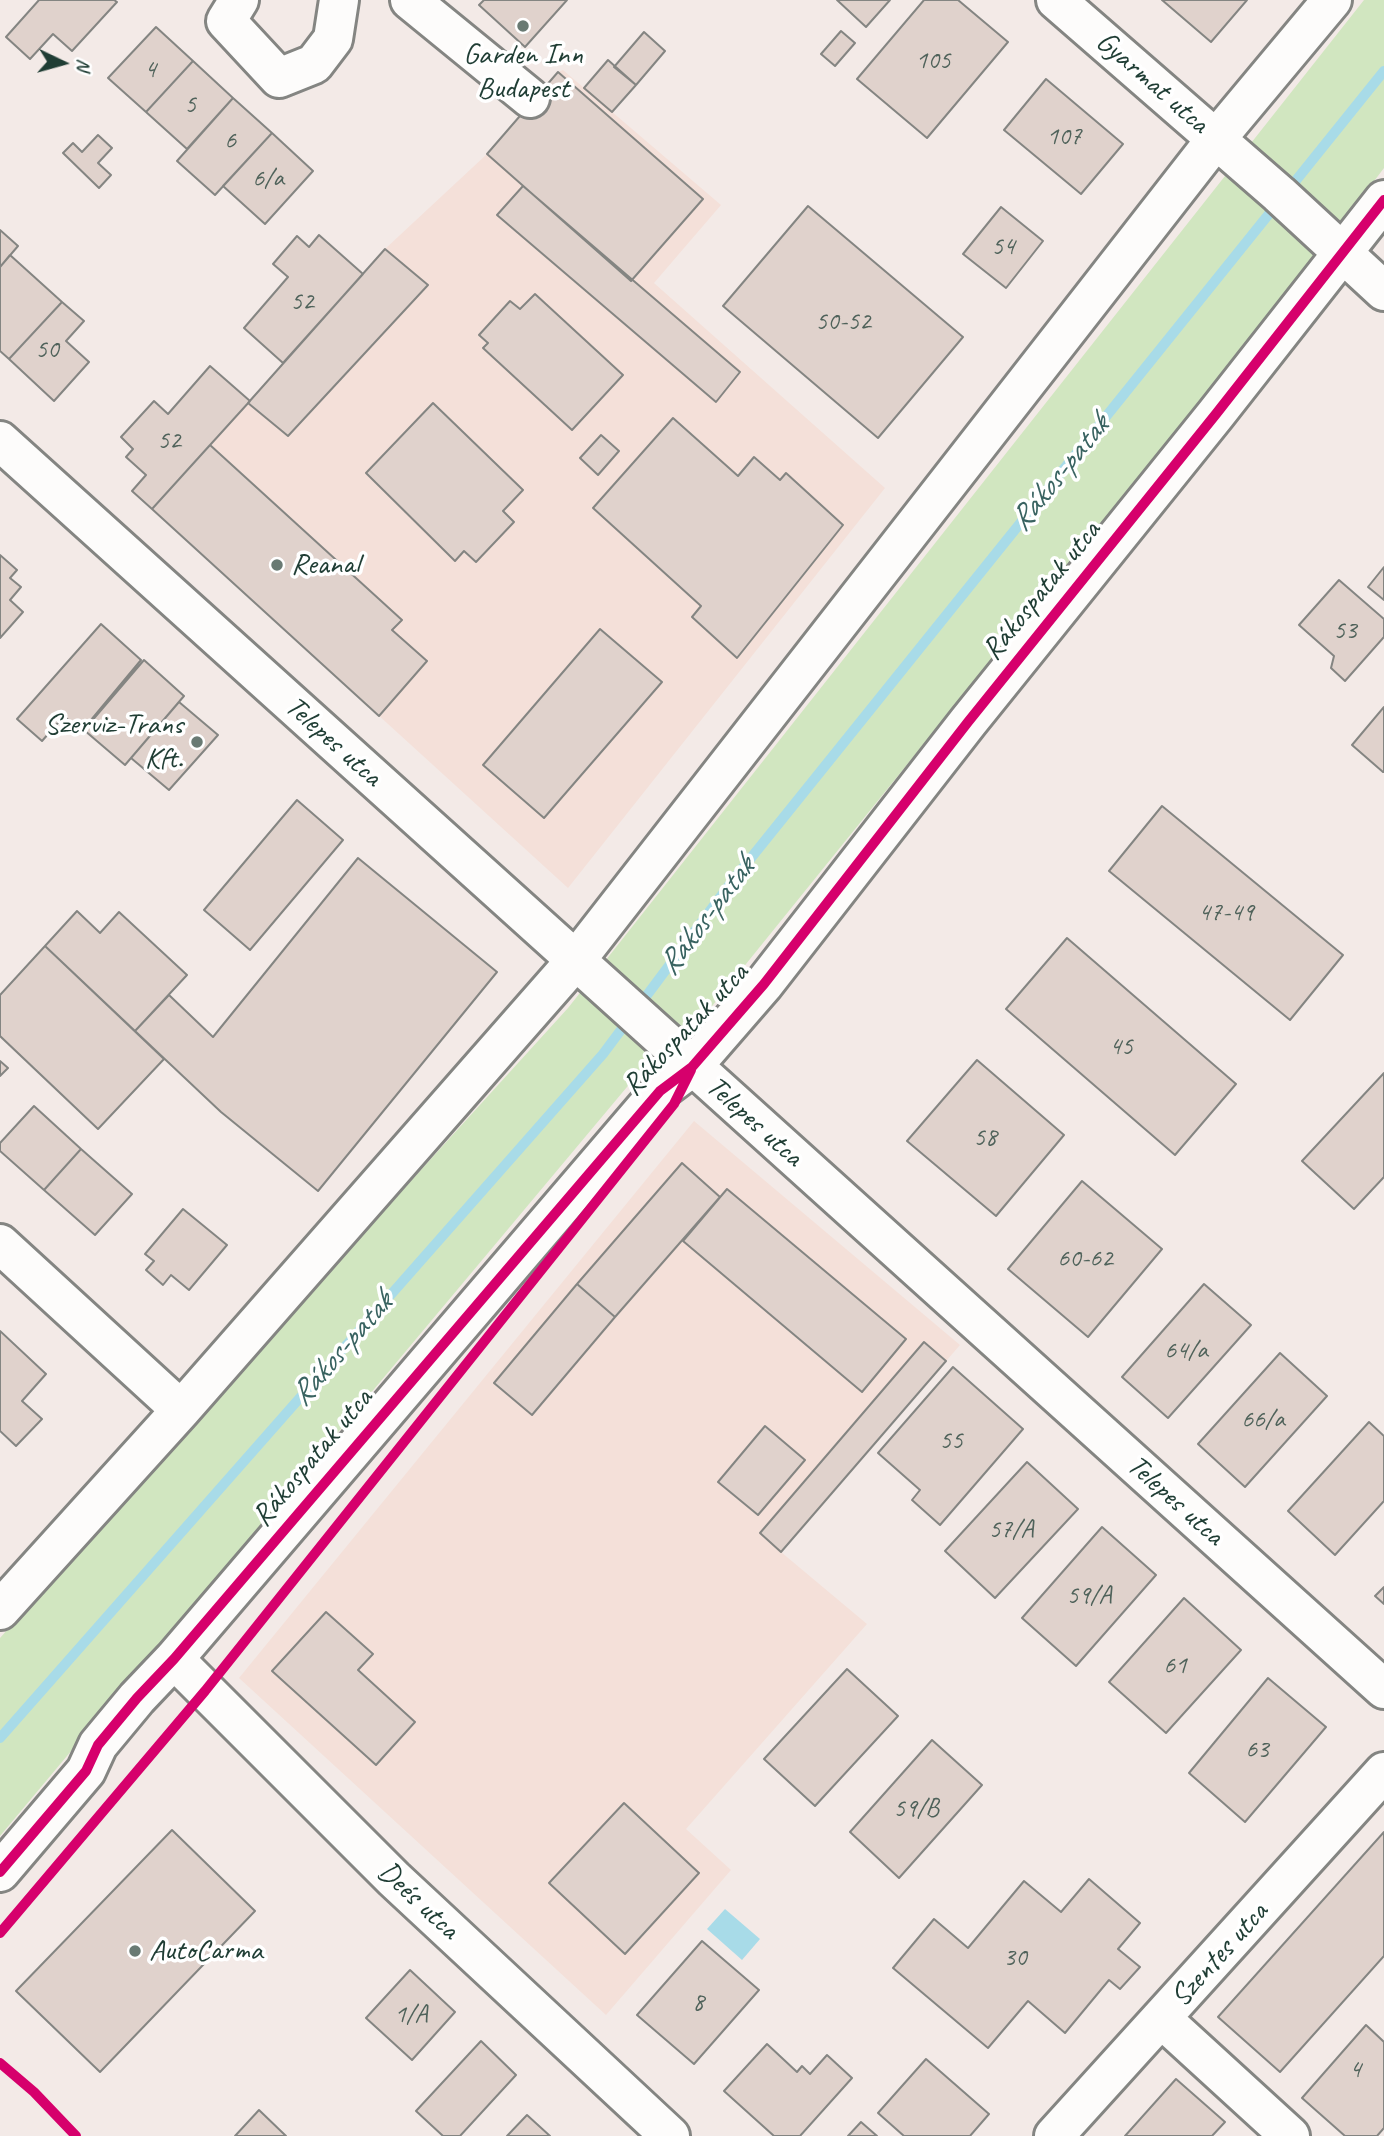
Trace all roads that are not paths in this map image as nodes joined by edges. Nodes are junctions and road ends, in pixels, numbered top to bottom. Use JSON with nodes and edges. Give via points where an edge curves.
{"nodes":[{"id":1,"x":239,"y":0,"type":"edge"},
{"id":2,"x":339,"y":0,"type":"edge"},
{"id":3,"x":410,"y":0,"type":"edge"},
{"id":4,"x":1056,"y":0,"type":"edge"},
{"id":5,"x":1332,"y":0,"type":"edge"},
{"id":6,"x":530,"y":99,"type":"dead end"},
{"id":7,"x":1216,"y":139,"type":"junction"},
{"id":8,"x":1384,"y":200,"type":"edge"},
{"id":9,"x":1341,"y":253,"type":"junction"},
{"id":10,"x":1384,"y":290,"type":"edge"},
{"id":11,"x":0,"y":440,"type":"edge"},
{"id":12,"x":576,"y":960,"type":"junction"},
{"id":13,"x":680,"y":1055,"type":"junction"},
{"id":14,"x":0,"y":1244,"type":"edge"},
{"id":15,"x":181,"y":1410,"type":"junction"},
{"id":16,"x":0,"y":1610,"type":"edge"},
{"id":17,"x":174,"y":1659,"type":"junction"},
{"id":18,"x":1384,"y":1689,"type":"edge"},
{"id":19,"x":1384,"y":1772,"type":"edge"},
{"id":20,"x":0,"y":1872,"type":"edge"},
{"id":21,"x":1161,"y":2019,"type":"junction"},
{"id":22,"x":670,"y":2136,"type":"edge"},
{"id":23,"x":1054,"y":2136,"type":"edge"},
{"id":24,"x":1290,"y":2136,"type":"edge"}],
"edges":[{"from":1,"to":2,"type":"street","via":[[226,21],[279,78],[314,64],[333,39]]},
{"from":3,"to":6,"type":"street"},
{"from":4,"to":7,"type":"street","name":"Gyarmat utca"},
{"from":5,"to":7,"type":"street"},
{"from":7,"to":9,"type":"street","name":"Gyarmat utca"},
{"from":7,"to":12,"type":"street"},
{"from":8,"to":9,"type":"street","name":"Rákospatak utca"},
{"from":9,"to":10,"type":"street","name":"Gyarmat utca"},
{"from":9,"to":13,"type":"street","name":"Rákospatak utca","via":[[764,984]]},
{"from":11,"to":12,"type":"street","name":"Telepes utca"},
{"from":12,"to":13,"type":"street","name":"Telepes utca"},
{"from":12,"to":15,"type":"street"},
{"from":13,"to":17,"type":"street","name":"Rákospatak utca","via":[[660,1091]]},
{"from":13,"to":18,"type":"street","name":"Telepes utca"},
{"from":14,"to":15,"type":"street"},
{"from":15,"to":16,"type":"street"},
{"from":17,"to":20,"type":"street","name":"Rákospatak utca","via":[[98,1745],[86,1771]]},
{"from":17,"to":22,"type":"street","name":"Deés utca","via":[[394,1879]]},
{"from":19,"to":21,"type":"street","name":"Szentes utca"},
{"from":21,"to":23,"type":"street","name":"Szentes utca"},
{"from":21,"to":24,"type":"street"}]}
